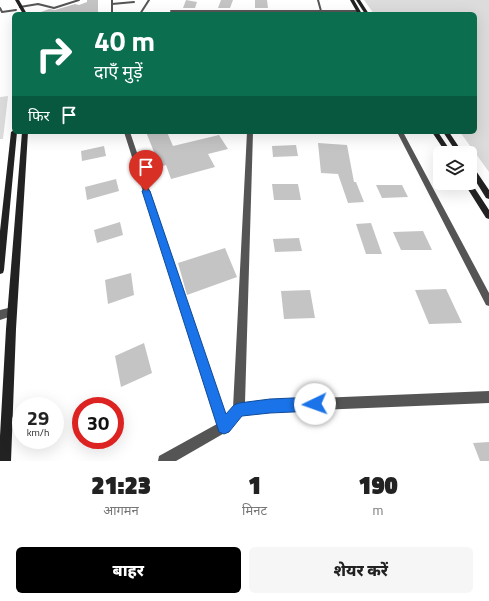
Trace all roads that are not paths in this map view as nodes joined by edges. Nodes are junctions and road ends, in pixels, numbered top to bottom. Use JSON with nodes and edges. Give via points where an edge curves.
{"nodes":[{"id":1,"x":17,"y":0,"type":"edge"},
{"id":2,"x":79,"y":0,"type":"edge"},
{"id":3,"x":112,"y":0,"type":"edge"},
{"id":4,"x":149,"y":0,"type":"edge"},
{"id":5,"x":318,"y":0,"type":"edge"},
{"id":6,"x":352,"y":0,"type":"edge"},
{"id":7,"x":358,"y":0,"type":"edge"},
{"id":8,"x":134,"y":2,"type":"dead end"},
{"id":9,"x":112,"y":4,"type":"junction"},
{"id":10,"x":14,"y":5,"type":"dead end"},
{"id":11,"x":20,"y":7,"type":"junction"},
{"id":12,"x":0,"y":8,"type":"edge"},
{"id":13,"x":171,"y":11,"type":"dead end"},
{"id":14,"x":321,"y":11,"type":"junction"},
{"id":15,"x":17,"y":12,"type":"edge"},
{"id":16,"x":24,"y":12,"type":"edge"},
{"id":17,"x":112,"y":12,"type":"edge"},
{"id":18,"x":141,"y":12,"type":"edge"},
{"id":19,"x":360,"y":12,"type":"edge"},
{"id":20,"x":366,"y":12,"type":"edge"},
{"id":21,"x":14,"y":134,"type":"edge"},
{"id":22,"x":25,"y":134,"type":"edge"},
{"id":23,"x":128,"y":134,"type":"edge"},
{"id":24,"x":250,"y":134,"type":"edge"},
{"id":25,"x":401,"y":134,"type":"edge"},
{"id":26,"x":436,"y":134,"type":"edge"},
{"id":27,"x":447,"y":134,"type":"edge"},
{"id":28,"x":444,"y":146,"type":"edge"},
{"id":29,"x":455,"y":146,"type":"edge"},
{"id":30,"x":477,"y":178,"type":"edge"},
{"id":31,"x":472,"y":190,"type":"edge"},
{"id":32,"x":489,"y":196,"type":"edge"},
{"id":33,"x":489,"y":216,"type":"edge"},
{"id":34,"x":0,"y":270,"type":"edge"},
{"id":35,"x":489,"y":302,"type":"edge"},
{"id":36,"x":12,"y":312,"type":"junction"},
{"id":37,"x":0,"y":315,"type":"edge"},
{"id":38,"x":489,"y":397,"type":"edge"},
{"id":39,"x":239,"y":410,"type":"junction"},
{"id":40,"x":224,"y":427,"type":"junction"},
{"id":41,"x":5,"y":461,"type":"edge"},
{"id":42,"x":164,"y":461,"type":"edge"}],
"edges":[{"from":1,"to":11,"type":"street"},
{"from":2,"to":11,"type":"lane","via":[[54,8],[38,4]]},
{"from":3,"to":9,"type":"lane"},
{"from":4,"to":18,"type":"lane"},
{"from":5,"to":14,"type":"lane"},
{"from":6,"to":19,"type":"street"},
{"from":7,"to":20,"type":"street"},
{"from":8,"to":9,"type":"lane"},
{"from":9,"to":17,"type":"lane"},
{"from":10,"to":15,"type":"street"},
{"from":11,"to":16,"type":"street"},
{"from":12,"to":15,"type":"lane","via":[[2,12]]},
{"from":13,"to":14,"type":"lane"},
{"from":14,"to":19,"type":"lane"},
{"from":21,"to":34,"type":"street"},
{"from":22,"to":36,"type":"street"},
{"from":23,"to":40,"type":"street"},
{"from":24,"to":39,"type":"street"},
{"from":25,"to":35,"type":"street"},
{"from":26,"to":28,"type":"street"},
{"from":27,"to":29,"type":"street"},
{"from":30,"to":32,"type":"street"},
{"from":31,"to":33,"type":"street"},
{"from":36,"to":37,"type":"street"},
{"from":36,"to":41,"type":"street"},
{"from":38,"to":39,"type":"street","via":[[270,406]]},
{"from":39,"to":40,"type":"street"},
{"from":40,"to":42,"type":"street"}]}
